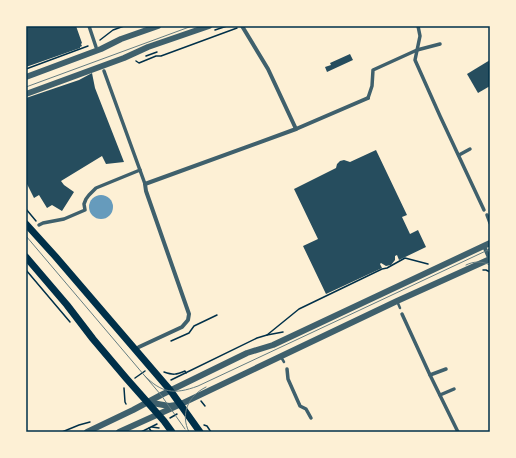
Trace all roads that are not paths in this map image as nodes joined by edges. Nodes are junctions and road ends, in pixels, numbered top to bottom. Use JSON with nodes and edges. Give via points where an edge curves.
{"nodes":[{"id":1,"x":90,"y":26,"type":"edge"},
{"id":2,"x":158,"y":26,"type":"edge"},
{"id":3,"x":209,"y":26,"type":"edge"},
{"id":4,"x":418,"y":26,"type":"edge"},
{"id":5,"x":240,"y":27,"type":"edge"},
{"id":6,"x":440,"y":44,"type":"dead end"},
{"id":7,"x":96,"y":45,"type":"road end"},
{"id":8,"x":417,"y":50,"type":"junction"},
{"id":9,"x":104,"y":71,"type":"dead end"},
{"id":10,"x":26,"y":77,"type":"edge"},
{"id":11,"x":26,"y":94,"type":"edge"},
{"id":12,"x":368,"y":98,"type":"joint"},
{"id":13,"x":440,"y":116,"type":"junction"},
{"id":14,"x":435,"y":118,"type":"dead end"},
{"id":15,"x":296,"y":129,"type":"junction"},
{"id":16,"x":470,"y":149,"type":"dead end"},
{"id":17,"x":459,"y":155,"type":"junction"},
{"id":18,"x":140,"y":170,"type":"junction"},
{"id":19,"x":145,"y":184,"type":"junction"},
{"id":20,"x":484,"y":210,"type":"dead end"},
{"id":21,"x":487,"y":216,"type":"dead end"},
{"id":22,"x":490,"y":223,"type":"edge"},
{"id":23,"x":26,"y":224,"type":"edge"},
{"id":24,"x":39,"y":225,"type":"dead end"},
{"id":25,"x":490,"y":243,"type":"edge"},
{"id":26,"x":484,"y":246,"type":"junction"},
{"id":27,"x":26,"y":257,"type":"edge"},
{"id":28,"x":490,"y":259,"type":"edge"},
{"id":29,"x":397,"y":302,"type":"junction"},
{"id":30,"x":400,"y":308,"type":"dead end"},
{"id":31,"x":402,"y":314,"type":"dead end"},
{"id":32,"x":135,"y":350,"type":"junction"},
{"id":33,"x":281,"y":356,"type":"junction"},
{"id":34,"x":284,"y":362,"type":"dead end"},
{"id":35,"x":287,"y":369,"type":"dead end"},
{"id":36,"x":446,"y":369,"type":"dead end"},
{"id":37,"x":430,"y":376,"type":"junction"},
{"id":38,"x":435,"y":386,"type":"junction"},
{"id":39,"x":430,"y":388,"type":"dead end"},
{"id":40,"x":454,"y":389,"type":"dead end"},
{"id":41,"x":170,"y":390,"type":"junction"},
{"id":42,"x":440,"y":395,"type":"junction"},
{"id":43,"x":148,"y":402,"type":"junction"},
{"id":44,"x":183,"y":408,"type":"junction"},
{"id":45,"x":158,"y":414,"type":"junction"},
{"id":46,"x":311,"y":418,"type":"dead end"},
{"id":47,"x":86,"y":432,"type":"edge"},
{"id":48,"x":119,"y":432,"type":"edge"},
{"id":49,"x":172,"y":432,"type":"edge"},
{"id":50,"x":200,"y":432,"type":"edge"},
{"id":51,"x":458,"y":432,"type":"edge"}],
"edges":[{"from":1,"to":7,"type":"street"},
{"from":2,"to":10,"type":"street"},
{"from":3,"to":11,"type":"street"},
{"from":4,"to":8,"type":"street","via":[[420,36]]},
{"from":5,"to":15,"type":"street","via":[[264,61]]},
{"from":6,"to":8,"type":"street"},
{"from":8,"to":12,"type":"street","via":[[373,70]]},
{"from":8,"to":13,"type":"street","via":[[415,60]]},
{"from":9,"to":18,"type":"street"},
{"from":12,"to":15,"type":"street"},
{"from":13,"to":14,"type":"street"},
{"from":13,"to":17,"type":"street"},
{"from":15,"to":19,"type":"street"},
{"from":16,"to":17,"type":"street"},
{"from":17,"to":20,"type":"street"},
{"from":18,"to":19,"type":"street"},
{"from":18,"to":24,"type":"street","via":[[96,188],[86,199],[85,210],[64,219]]},
{"from":19,"to":32,"type":"street","via":[[189,314],[188,320],[182,326]]},
{"from":21,"to":22,"type":"street"},
{"from":23,"to":32,"type":"main road"},
{"from":25,"to":26,"type":"street"},
{"from":26,"to":28,"type":"street"},
{"from":26,"to":41,"type":"street","via":[[273,345],[247,353]]},
{"from":27,"to":43,"type":"main road","via":[[67,305],[128,385]]},
{"from":28,"to":29,"type":"street"},
{"from":29,"to":30,"type":"lane"},
{"from":29,"to":33,"type":"street"},
{"from":31,"to":37,"type":"street"},
{"from":32,"to":41,"type":"main road"},
{"from":33,"to":34,"type":"lane"},
{"from":33,"to":44,"type":"street","via":[[198,396]]},
{"from":35,"to":46,"type":"street","via":[[288,379],[300,406],[306,409]]},
{"from":36,"to":37,"type":"street"},
{"from":37,"to":38,"type":"street"},
{"from":38,"to":39,"type":"street"},
{"from":38,"to":42,"type":"street"},
{"from":40,"to":42,"type":"street"},
{"from":41,"to":43,"type":"street"},
{"from":41,"to":44,"type":"main road"},
{"from":42,"to":51,"type":"street"},
{"from":43,"to":44,"type":"street"},
{"from":43,"to":45,"type":"main road"},
{"from":43,"to":47,"type":"street"},
{"from":44,"to":45,"type":"street"},
{"from":44,"to":50,"type":"main road"},
{"from":45,"to":48,"type":"street"},
{"from":45,"to":49,"type":"main road"}]}
